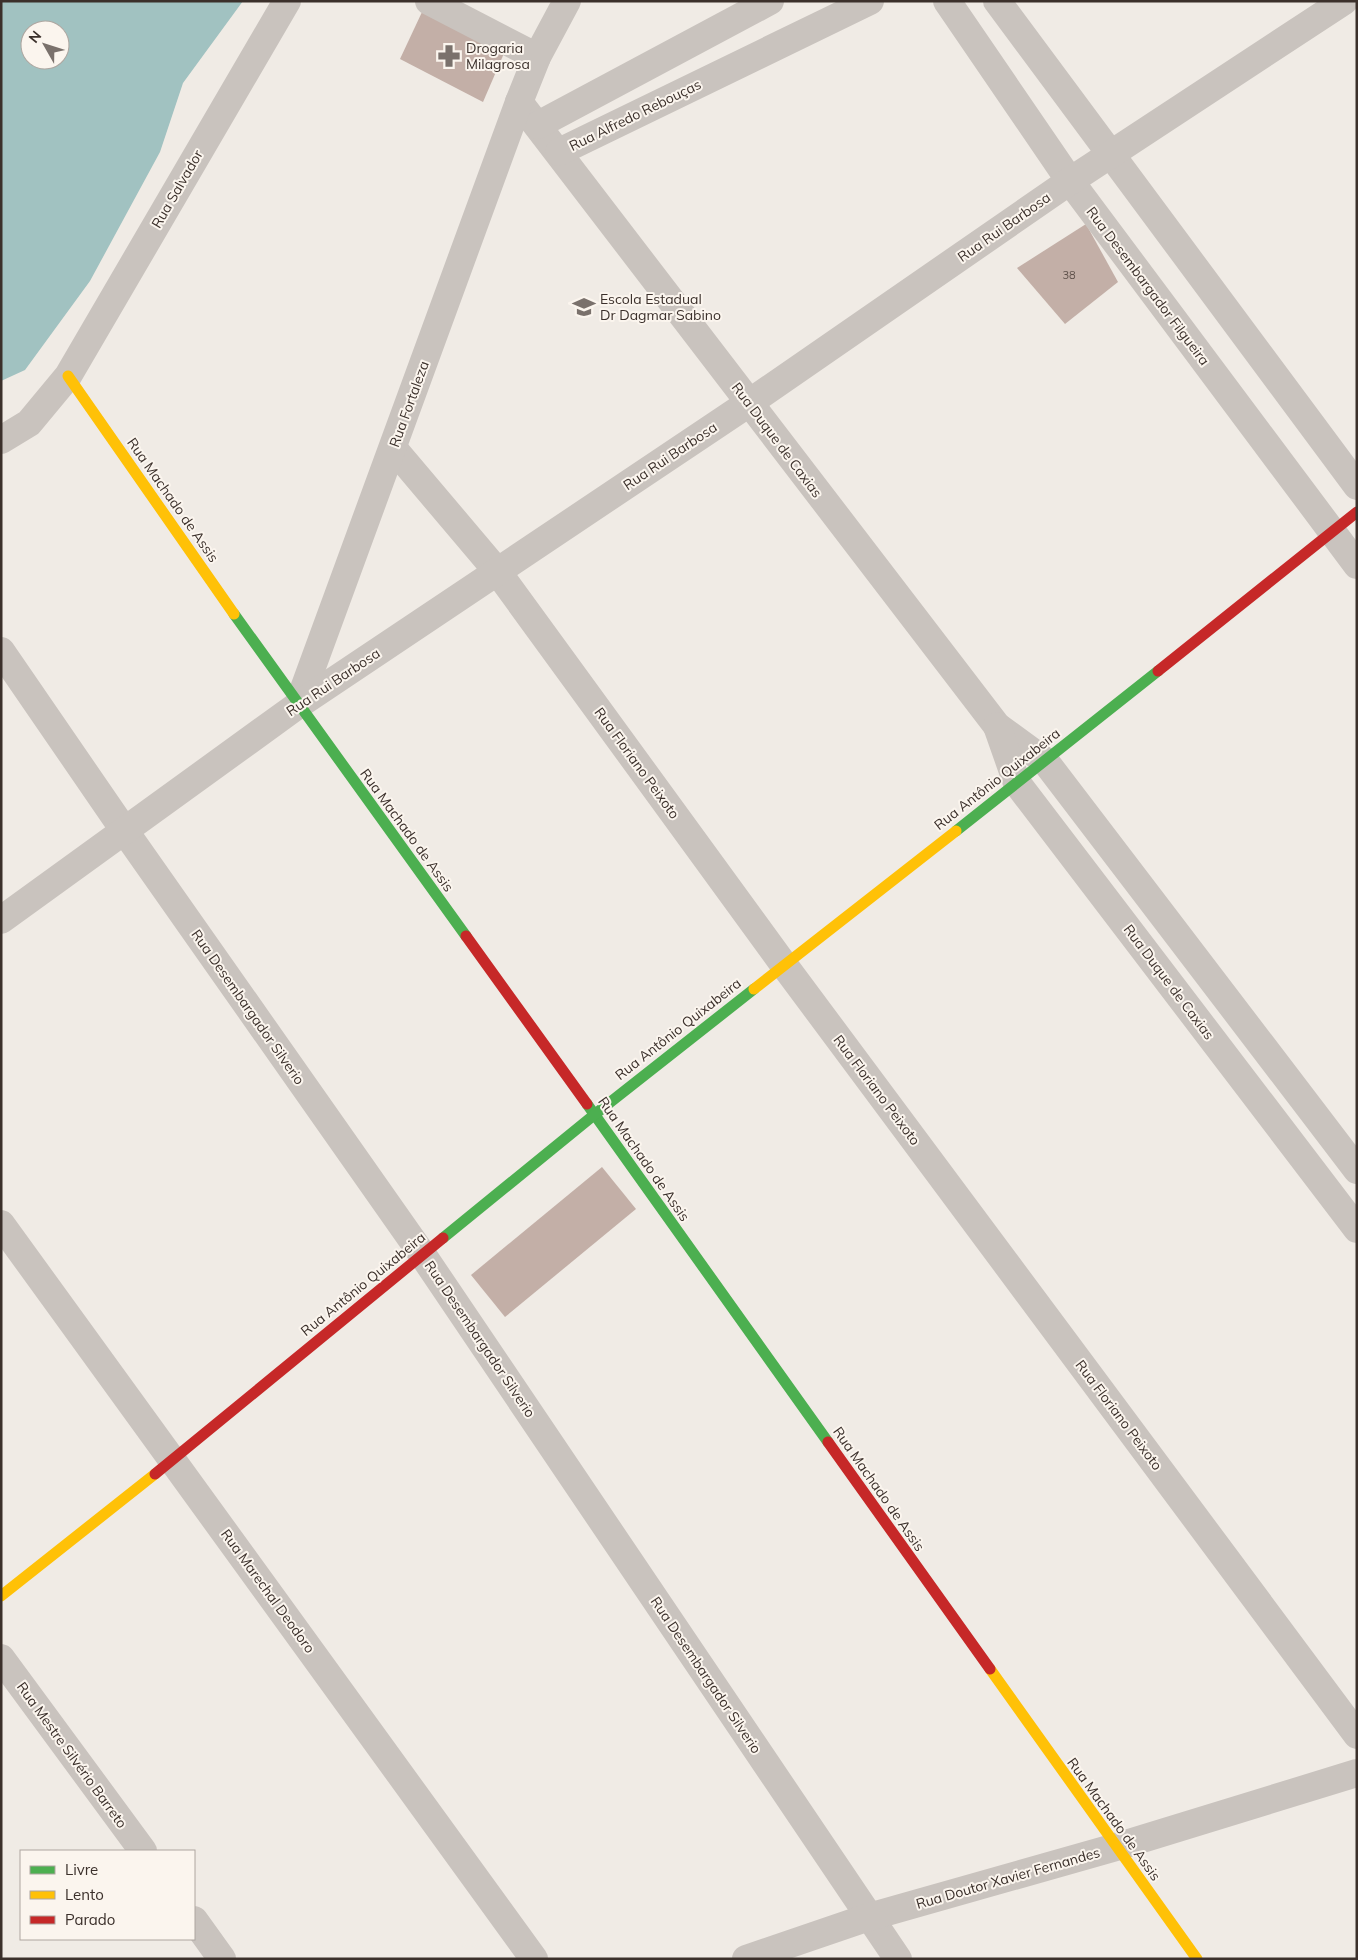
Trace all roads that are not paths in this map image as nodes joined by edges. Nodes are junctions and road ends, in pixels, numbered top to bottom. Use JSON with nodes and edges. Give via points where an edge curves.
{"nodes":[{"id":1,"x":287,"y":1,"type":"edge"},
{"id":2,"x":429,"y":1,"type":"edge"},
{"id":3,"x":567,"y":1,"type":"edge"},
{"id":4,"x":770,"y":1,"type":"edge"},
{"id":5,"x":870,"y":1,"type":"edge"},
{"id":6,"x":947,"y":1,"type":"edge"},
{"id":7,"x":997,"y":1,"type":"edge"},
{"id":8,"x":1344,"y":1,"type":"edge"},
{"id":9,"x":537,"y":57,"type":"junction"},
{"id":10,"x":519,"y":102,"type":"junction"},
{"id":11,"x":538,"y":125,"type":"junction"},
{"id":12,"x":559,"y":152,"type":"junction"},
{"id":13,"x":1110,"y":154,"type":"junction"},
{"id":14,"x":1070,"y":181,"type":"junction"},
{"id":15,"x":68,"y":376,"type":"junction"},
{"id":16,"x":749,"y":403,"type":"junction"},
{"id":17,"x":1,"y":440,"type":"edge"},
{"id":18,"x":393,"y":448,"type":"junction"},
{"id":19,"x":1357,"y":486,"type":"edge"},
{"id":20,"x":1357,"y":512,"type":"edge"},
{"id":21,"x":1331,"y":532,"type":"junction"},
{"id":22,"x":1357,"y":565,"type":"edge"},
{"id":23,"x":497,"y":571,"type":"junction"},
{"id":24,"x":1,"y":651,"type":"edge"},
{"id":25,"x":298,"y":706,"type":"junction"},
{"id":26,"x":997,"y":726,"type":"junction"},
{"id":27,"x":1045,"y":761,"type":"junction"},
{"id":28,"x":1017,"y":783,"type":"junction"},
{"id":29,"x":124,"y":830,"type":"junction"},
{"id":30,"x":4,"y":912,"type":"edge"},
{"id":31,"x":784,"y":965,"type":"junction"},
{"id":32,"x":594,"y":1115,"type":"junction"},
{"id":33,"x":1357,"y":1170,"type":"edge"},
{"id":34,"x":1,"y":1224,"type":"edge"},
{"id":35,"x":1357,"y":1229,"type":"edge"},
{"id":36,"x":422,"y":1254,"type":"junction"},
{"id":37,"x":173,"y":1459,"type":"junction"},
{"id":38,"x":1,"y":1596,"type":"edge"},
{"id":39,"x":1,"y":1658,"type":"edge"},
{"id":40,"x":1357,"y":1734,"type":"edge"},
{"id":41,"x":1357,"y":1773,"type":"edge"},
{"id":42,"x":1116,"y":1847,"type":"junction"},
{"id":43,"x":142,"y":1850,"type":"edge"},
{"id":44,"x":869,"y":1917,"type":"junction"},
{"id":45,"x":195,"y":1921,"type":"edge"},
{"id":46,"x":222,"y":1959,"type":"edge"},
{"id":47,"x":534,"y":1959,"type":"edge"},
{"id":48,"x":746,"y":1959,"type":"edge"},
{"id":49,"x":898,"y":1959,"type":"edge"},
{"id":50,"x":1197,"y":1959,"type":"edge"}],
"edges":[{"from":1,"to":15,"type":"street","name":"Rua Salvador"},
{"from":2,"to":9,"type":"street"},
{"from":3,"to":9,"type":"street","name":"Rua Fortaleza"},
{"from":4,"to":11,"type":"street"},
{"from":5,"to":12,"type":"street","name":"Rua Alfredo Rebouças"},
{"from":6,"to":14,"type":"street","name":"Rua Desembargador Filgueira"},
{"from":7,"to":13,"type":"street"},
{"from":8,"to":13,"type":"street","name":"Rua Rui Barbosa"},
{"from":9,"to":10,"type":"street","name":"Rua Fortaleza"},
{"from":10,"to":11,"type":"street"},
{"from":10,"to":18,"type":"street","name":"Rua Fortaleza"},
{"from":11,"to":12,"type":"street","name":"Rua Alfredo Rebouças"},
{"from":12,"to":16,"type":"street","name":"Rua Duque de Caxias"},
{"from":13,"to":14,"type":"street","name":"Rua Rui Barbosa"},
{"from":13,"to":19,"type":"street"},
{"from":14,"to":16,"type":"street","name":"Rua Rui Barbosa"},
{"from":14,"to":21,"type":"street","name":"Rua Desembargador Filgueira"},
{"from":15,"to":17,"type":"street","name":"Rua Salvador","via":[[29,423]]},
{"from":15,"to":25,"type":"street","name":"Rua Machado de Assis"},
{"from":16,"to":23,"type":"street","name":"Rua Rui Barbosa"},
{"from":16,"to":26,"type":"street","name":"Rua Duque de Caxias"},
{"from":18,"to":23,"type":"street","name":"Rua Floriano Peixoto"},
{"from":18,"to":25,"type":"street","name":"Rua Fortaleza"},
{"from":20,"to":21,"type":"street","name":"Rua Antônio Quixabeira"},
{"from":21,"to":22,"type":"street","name":"Rua Desembargador Filgueira"},
{"from":21,"to":27,"type":"street","name":"Rua Antônio Quixabeira"},
{"from":23,"to":25,"type":"street","name":"Rua Rui Barbosa"},
{"from":23,"to":31,"type":"street","name":"Rua Floriano Peixoto"},
{"from":24,"to":29,"type":"street","name":"Rua Desembargador Silverio"},
{"from":25,"to":29,"type":"street","name":"Rua Rui Barbosa"},
{"from":25,"to":32,"type":"street","name":"Rua Machado de Assis"},
{"from":26,"to":27,"type":"street","name":"Rua Duque de Caxias"},
{"from":26,"to":28,"type":"street","name":"Rua Duque de Caxias"},
{"from":27,"to":28,"type":"street","name":"Rua Antônio Quixabeira"},
{"from":27,"to":33,"type":"street","name":"Rua Duque de Caxias"},
{"from":28,"to":31,"type":"street","name":"Rua Antônio Quixabeira"},
{"from":28,"to":35,"type":"street","name":"Rua Duque de Caxias"},
{"from":29,"to":30,"type":"street","name":"Rua Rui Barbosa"},
{"from":29,"to":36,"type":"street","name":"Rua Desembargador Silverio"},
{"from":31,"to":32,"type":"street","name":"Rua Antônio Quixabeira"},
{"from":31,"to":40,"type":"street","name":"Rua Floriano Peixoto"},
{"from":32,"to":36,"type":"street","name":"Rua Antônio Quixabeira"},
{"from":32,"to":42,"type":"street","name":"Rua Machado de Assis"},
{"from":34,"to":37,"type":"street","name":"Rua Marechal Deodoro"},
{"from":36,"to":37,"type":"street","name":"Rua Antônio Quixabeira"},
{"from":36,"to":44,"type":"street","name":"Rua Desembargador Silverio"},
{"from":37,"to":38,"type":"street","name":"Rua Antônio Quixabeira"},
{"from":37,"to":47,"type":"street","name":"Rua Marechal Deodoro"},
{"from":39,"to":43,"type":"street","name":"Rua Mestre Silvério Barreto"},
{"from":41,"to":42,"type":"street","name":"Rua Doutor Xavier Fernandes"},
{"from":42,"to":44,"type":"street","name":"Rua Doutor Xavier Fernandes"},
{"from":42,"to":50,"type":"street","name":"Rua Machado de Assis"},
{"from":44,"to":48,"type":"street","name":"Rua Doutor Xavier Fernandes"},
{"from":44,"to":49,"type":"street","name":"Rua Desembargador Silverio"},
{"from":45,"to":46,"type":"street"}]}
